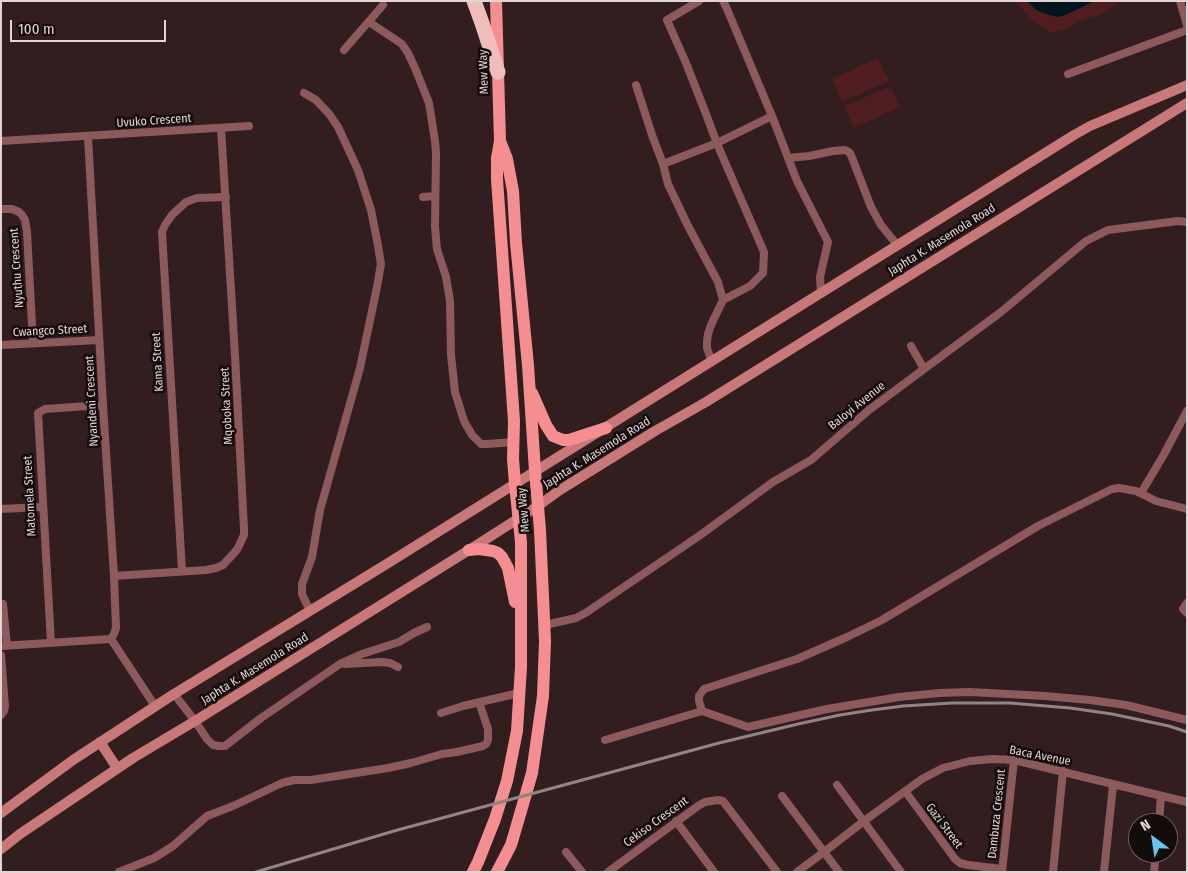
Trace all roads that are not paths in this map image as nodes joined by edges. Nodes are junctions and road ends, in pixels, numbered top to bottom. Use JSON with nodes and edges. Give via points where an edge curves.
{"nodes":[{"id":1,"x":474,"y":1,"type":"edge"},
{"id":2,"x":496,"y":1,"type":"edge"},
{"id":3,"x":698,"y":1,"type":"edge"},
{"id":4,"x":723,"y":1,"type":"edge"},
{"id":5,"x":1180,"y":1,"type":"edge"},
{"id":6,"x":384,"y":5,"type":"dead end"},
{"id":7,"x":369,"y":22,"type":"junction"},
{"id":8,"x":1187,"y":25,"type":"edge"},
{"id":9,"x":1187,"y":30,"type":"edge"},
{"id":10,"x":344,"y":50,"type":"dead end"},
{"id":11,"x":498,"y":72,"type":"junction"},
{"id":12,"x":1068,"y":74,"type":"dead end"},
{"id":13,"x":636,"y":85,"type":"dead end"},
{"id":14,"x":1187,"y":85,"type":"edge"},
{"id":15,"x":304,"y":93,"type":"dead end"},
{"id":16,"x":1187,"y":103,"type":"edge"},
{"id":17,"x":772,"y":116,"type":"junction"},
{"id":18,"x":249,"y":126,"type":"dead end"},
{"id":19,"x":221,"y":128,"type":"junction"},
{"id":20,"x":88,"y":137,"type":"junction"},
{"id":21,"x":1,"y":142,"type":"edge"},
{"id":22,"x":500,"y":142,"type":"junction"},
{"id":23,"x":717,"y":143,"type":"junction"},
{"id":24,"x":788,"y":158,"type":"junction"},
{"id":25,"x":663,"y":164,"type":"junction"},
{"id":26,"x":435,"y":196,"type":"junction"},
{"id":27,"x":423,"y":197,"type":"dead end"},
{"id":28,"x":226,"y":198,"type":"junction"},
{"id":29,"x":1,"y":209,"type":"edge"},
{"id":30,"x":1187,"y":222,"type":"edge"},
{"id":31,"x":898,"y":246,"type":"junction"},
{"id":32,"x":822,"y":293,"type":"junction"},
{"id":33,"x":723,"y":300,"type":"junction"},
{"id":34,"x":99,"y":340,"type":"junction"},
{"id":35,"x":33,"y":343,"type":"junction"},
{"id":36,"x":1,"y":345,"type":"edge"},
{"id":37,"x":911,"y":346,"type":"dead end"},
{"id":38,"x":712,"y":362,"type":"junction"},
{"id":39,"x":924,"y":369,"type":"junction"},
{"id":40,"x":530,"y":389,"type":"junction"},
{"id":41,"x":103,"y":405,"type":"junction"},
{"id":42,"x":1187,"y":411,"type":"edge"},
{"id":43,"x":606,"y":428,"type":"junction"},
{"id":44,"x":514,"y":442,"type":"junction"},
{"id":45,"x":535,"y":471,"type":"junction"},
{"id":46,"x":515,"y":484,"type":"junction"},
{"id":47,"x":1141,"y":493,"type":"junction"},
{"id":48,"x":42,"y":506,"type":"junction"},
{"id":49,"x":538,"y":506,"type":"junction"},
{"id":50,"x":1,"y":509,"type":"edge"},
{"id":51,"x":1187,"y":509,"type":"edge"},
{"id":52,"x":518,"y":518,"type":"junction"},
{"id":53,"x":469,"y":550,"type":"junction"},
{"id":54,"x":182,"y":571,"type":"junction"},
{"id":55,"x":114,"y":576,"type":"junction"},
{"id":56,"x":1187,"y":602,"type":"edge"},
{"id":57,"x":3,"y":604,"type":"dead end"},
{"id":58,"x":310,"y":611,"type":"junction"},
{"id":59,"x":1187,"y":613,"type":"edge"},
{"id":60,"x":545,"y":625,"type":"junction"},
{"id":61,"x":427,"y":627,"type":"dead end"},
{"id":62,"x":521,"y":634,"type":"junction"},
{"id":63,"x":111,"y":640,"type":"junction"},
{"id":64,"x":51,"y":643,"type":"junction"},
{"id":65,"x":4,"y":646,"type":"edge"},
{"id":66,"x":1,"y":655,"type":"edge"},
{"id":67,"x":340,"y":664,"type":"junction"},
{"id":68,"x":398,"y":667,"type":"dead end"},
{"id":69,"x":519,"y":693,"type":"junction"},
{"id":70,"x":174,"y":694,"type":"junction"},
{"id":71,"x":479,"y":702,"type":"junction"},
{"id":72,"x":155,"y":706,"type":"junction"},
{"id":73,"x":702,"y":711,"type":"junction"},
{"id":74,"x":441,"y":713,"type":"dead end"},
{"id":75,"x":1,"y":715,"type":"edge"},
{"id":76,"x":1187,"y":720,"type":"edge"},
{"id":77,"x":195,"y":721,"type":"junction"},
{"id":78,"x":605,"y":740,"type":"dead end"},
{"id":79,"x":100,"y":742,"type":"junction"},
{"id":80,"x":1014,"y":760,"type":"junction"},
{"id":81,"x":117,"y":768,"type":"junction"},
{"id":82,"x":1064,"y":771,"type":"junction"},
{"id":83,"x":837,"y":784,"type":"dead end"},
{"id":84,"x":1113,"y":784,"type":"junction"},
{"id":85,"x":905,"y":791,"type":"junction"},
{"id":86,"x":782,"y":796,"type":"dead end"},
{"id":87,"x":1161,"y":796,"type":"junction"},
{"id":88,"x":1187,"y":802,"type":"edge"},
{"id":89,"x":1,"y":813,"type":"edge"},
{"id":90,"x":1159,"y":813,"type":"edge"},
{"id":91,"x":676,"y":821,"type":"junction"},
{"id":92,"x":864,"y":821,"type":"junction"},
{"id":93,"x":1,"y":849,"type":"edge"},
{"id":94,"x":566,"y":852,"type":"dead end"},
{"id":95,"x":824,"y":852,"type":"junction"},
{"id":96,"x":475,"y":867,"type":"edge"},
{"id":97,"x":1002,"y":870,"type":"edge"},
{"id":98,"x":119,"y":872,"type":"edge"},
{"id":99,"x":497,"y":872,"type":"edge"},
{"id":100,"x":582,"y":872,"type":"edge"},
{"id":101,"x":608,"y":872,"type":"edge"},
{"id":102,"x":714,"y":872,"type":"edge"},
{"id":103,"x":777,"y":872,"type":"edge"},
{"id":104,"x":797,"y":872,"type":"edge"},
{"id":105,"x":839,"y":872,"type":"edge"},
{"id":106,"x":901,"y":872,"type":"edge"},
{"id":107,"x":1053,"y":872,"type":"edge"},
{"id":108,"x":1104,"y":872,"type":"edge"}],
"edges":[{"from":1,"to":11,"type":"highway"},
{"from":2,"to":11,"type":"main road","name":"Mew Way"},
{"from":3,"to":23,"type":"street","via":[[667,20]]},
{"from":4,"to":17,"type":"street"},
{"from":5,"to":8,"type":"street"},
{"from":6,"to":7,"type":"street"},
{"from":7,"to":10,"type":"street"},
{"from":7,"to":26,"type":"street","via":[[402,44],[429,103],[435,141]]},
{"from":9,"to":12,"type":"street"},
{"from":11,"to":22,"type":"main road","name":"Mew Way"},
{"from":13,"to":25,"type":"street"},
{"from":14,"to":31,"type":"main road","name":"Japhta K. Masemola Road","via":[[1082,131]]},
{"from":15,"to":58,"type":"street","via":[[316,100],[338,126],[358,170],[369,203],[380,264],[360,368],[320,510],[312,557],[302,584],[302,594]]},
{"from":16,"to":49,"type":"main road","name":"Japhta K. Masemola Road","via":[[706,402],[615,455]]},
{"from":17,"to":23,"type":"street"},
{"from":17,"to":24,"type":"street"},
{"from":18,"to":19,"type":"street","name":"Uvuko Crescent"},
{"from":19,"to":20,"type":"street","name":"Uvuko Crescent"},
{"from":19,"to":28,"type":"street","name":"Mqoboka Street"},
{"from":20,"to":21,"type":"street"},
{"from":20,"to":34,"type":"street","name":"Nyandeni Crescent"},
{"from":22,"to":40,"type":"main road","name":"Mew Way","via":[[507,159],[512,191]]},
{"from":22,"to":44,"type":"main road","name":"Mew Way","via":[[497,179]]},
{"from":23,"to":25,"type":"street"},
{"from":23,"to":33,"type":"street","via":[[764,252],[763,273],[750,286]]},
{"from":24,"to":31,"type":"street","via":[[833,151],[849,152],[871,207]]},
{"from":24,"to":32,"type":"street","via":[[828,242],[820,277]]},
{"from":25,"to":33,"type":"street","via":[[676,203],[718,282]]},
{"from":26,"to":27,"type":"street"},
{"from":26,"to":44,"type":"street","via":[[437,248],[450,301],[452,366],[457,400],[468,428],[481,444]]},
{"from":28,"to":54,"type":"street","name":"Mqoboka Street","via":[[244,529],[238,548],[222,565]]},
{"from":28,"to":54,"type":"street","name":"Kama Street","via":[[197,198],[186,202],[172,215],[162,232]]},
{"from":29,"to":35,"type":"street","name":"Nyuthu Crescent","via":[[19,212],[25,220]]},
{"from":30,"to":39,"type":"street","name":"Baloyi Avenue","via":[[1108,230],[1097,235]]},
{"from":31,"to":32,"type":"main road","name":"Japhta K. Masemola Road"},
{"from":32,"to":38,"type":"main road","name":"Japhta K. Masemola Road"},
{"from":33,"to":38,"type":"street","via":[[708,334],[707,348]]},
{"from":34,"to":35,"type":"street","name":"Cwangco Street"},
{"from":34,"to":41,"type":"street","name":"Nyandeni Crescent"},
{"from":35,"to":36,"type":"street","name":"Cwangco Street"},
{"from":37,"to":39,"type":"street"},
{"from":38,"to":43,"type":"main road","name":"Japhta K. Masemola Road"},
{"from":39,"to":60,"type":"street","name":"Baloyi Avenue","via":[[869,410],[812,460],[774,482],[595,607],[576,618]]},
{"from":40,"to":43,"type":"main road","via":[[554,436],[569,440]]},
{"from":40,"to":45,"type":"main road","name":"Mew Way"},
{"from":41,"to":48,"type":"street","name":"Matomela Street","via":[[46,409],[38,414]]},
{"from":41,"to":55,"type":"street","name":"Nyandeni Crescent"},
{"from":42,"to":47,"type":"street"},
{"from":43,"to":45,"type":"main road","name":"Japhta K. Masemola Road"},
{"from":44,"to":46,"type":"main road","name":"Mew Way"},
{"from":45,"to":46,"type":"main road","name":"Japhta K. Masemola Road"},
{"from":45,"to":49,"type":"main road","name":"Mew Way"},
{"from":46,"to":52,"type":"main road","name":"Mew Way"},
{"from":46,"to":58,"type":"main road","name":"Japhta K. Masemola Road"},
{"from":47,"to":51,"type":"street","via":[[1156,501]]},
{"from":47,"to":73,"type":"street","via":[[1112,489],[1038,526],[848,637],[797,659],[704,689],[699,696]]},
{"from":48,"to":50,"type":"street"},
{"from":48,"to":64,"type":"street","name":"Matomela Street"},
{"from":49,"to":52,"type":"main road","name":"Japhta K. Masemola Road"},
{"from":49,"to":60,"type":"main road","name":"Mew Way"},
{"from":52,"to":53,"type":"main road","name":"Japhta K. Masemola Road"},
{"from":52,"to":62,"type":"main road","name":"Mew Way"},
{"from":53,"to":62,"type":"main road","via":[[492,551],[505,561]]},
{"from":53,"to":77,"type":"main road","name":"Japhta K. Masemola Road"},
{"from":54,"to":55,"type":"street","name":"Mqoboka Street"},
{"from":55,"to":63,"type":"street","name":"Nyandeni Crescent","via":[[116,628]]},
{"from":56,"to":59,"type":"street","via":[[1183,609]]},
{"from":57,"to":65,"type":"street"},
{"from":58,"to":70,"type":"main road","name":"Japhta K. Masemola Road"},
{"from":60,"to":99,"type":"main road","name":"Mew Way","via":[[543,696],[536,752],[510,845]]},
{"from":61,"to":67,"type":"street","via":[[400,642]]},
{"from":62,"to":69,"type":"main road","name":"Mew Way"},
{"from":63,"to":64,"type":"street"},
{"from":63,"to":72,"type":"street"},
{"from":64,"to":65,"type":"street"},
{"from":66,"to":75,"type":"street","via":[[5,706]]},
{"from":67,"to":68,"type":"street","via":[[382,662]]},
{"from":67,"to":77,"type":"street","via":[[225,746],[212,745],[206,740]]},
{"from":69,"to":71,"type":"street"},
{"from":69,"to":96,"type":"main road","name":"Mew Way","via":[[507,782]]},
{"from":70,"to":72,"type":"main road","name":"Japhta K. Masemola Road"},
{"from":70,"to":77,"type":"street"},
{"from":71,"to":74,"type":"street"},
{"from":71,"to":98,"type":"street","via":[[488,730],[488,740],[483,746],[388,768],[282,783],[207,816],[160,854]]},
{"from":72,"to":79,"type":"main road","name":"Japhta K. Masemola Road"},
{"from":73,"to":76,"type":"street","via":[[748,727],[899,697],[970,692],[1090,700]]},
{"from":73,"to":78,"type":"street"},
{"from":77,"to":81,"type":"main road","name":"Japhta K. Masemola Road"},
{"from":79,"to":81,"type":"main road"},
{"from":79,"to":89,"type":"main road","name":"Japhta K. Masemola Road"},
{"from":80,"to":82,"type":"street","name":"Baca Avenue"},
{"from":80,"to":85,"type":"street","name":"Baca Avenue","via":[[970,761],[943,768]]},
{"from":80,"to":97,"type":"street","name":"Dambuza Crescent"},
{"from":81,"to":93,"type":"main road","name":"Japhta K. Masemola Road"},
{"from":82,"to":84,"type":"street","name":"Baca Avenue"},
{"from":82,"to":107,"type":"street"},
{"from":83,"to":92,"type":"street"},
{"from":84,"to":87,"type":"street","name":"Baca Avenue"},
{"from":84,"to":108,"type":"street"},
{"from":85,"to":92,"type":"street","name":"Baca Avenue"},
{"from":85,"to":97,"type":"street","name":"Gazi Street","via":[[954,859],[968,865]]},
{"from":86,"to":95,"type":"street"},
{"from":87,"to":88,"type":"street","name":"Baca Avenue"},
{"from":87,"to":90,"type":"street"},
{"from":91,"to":101,"type":"street","name":"Cekiso Crescent"},
{"from":91,"to":102,"type":"street"},
{"from":91,"to":103,"type":"street","name":"Cekiso Crescent","via":[[705,802],[723,801]]},
{"from":92,"to":95,"type":"street","name":"Baca Avenue"},
{"from":92,"to":106,"type":"street"},
{"from":94,"to":100,"type":"street"},
{"from":95,"to":104,"type":"street","name":"Baca Avenue"},
{"from":95,"to":105,"type":"street"}]}
